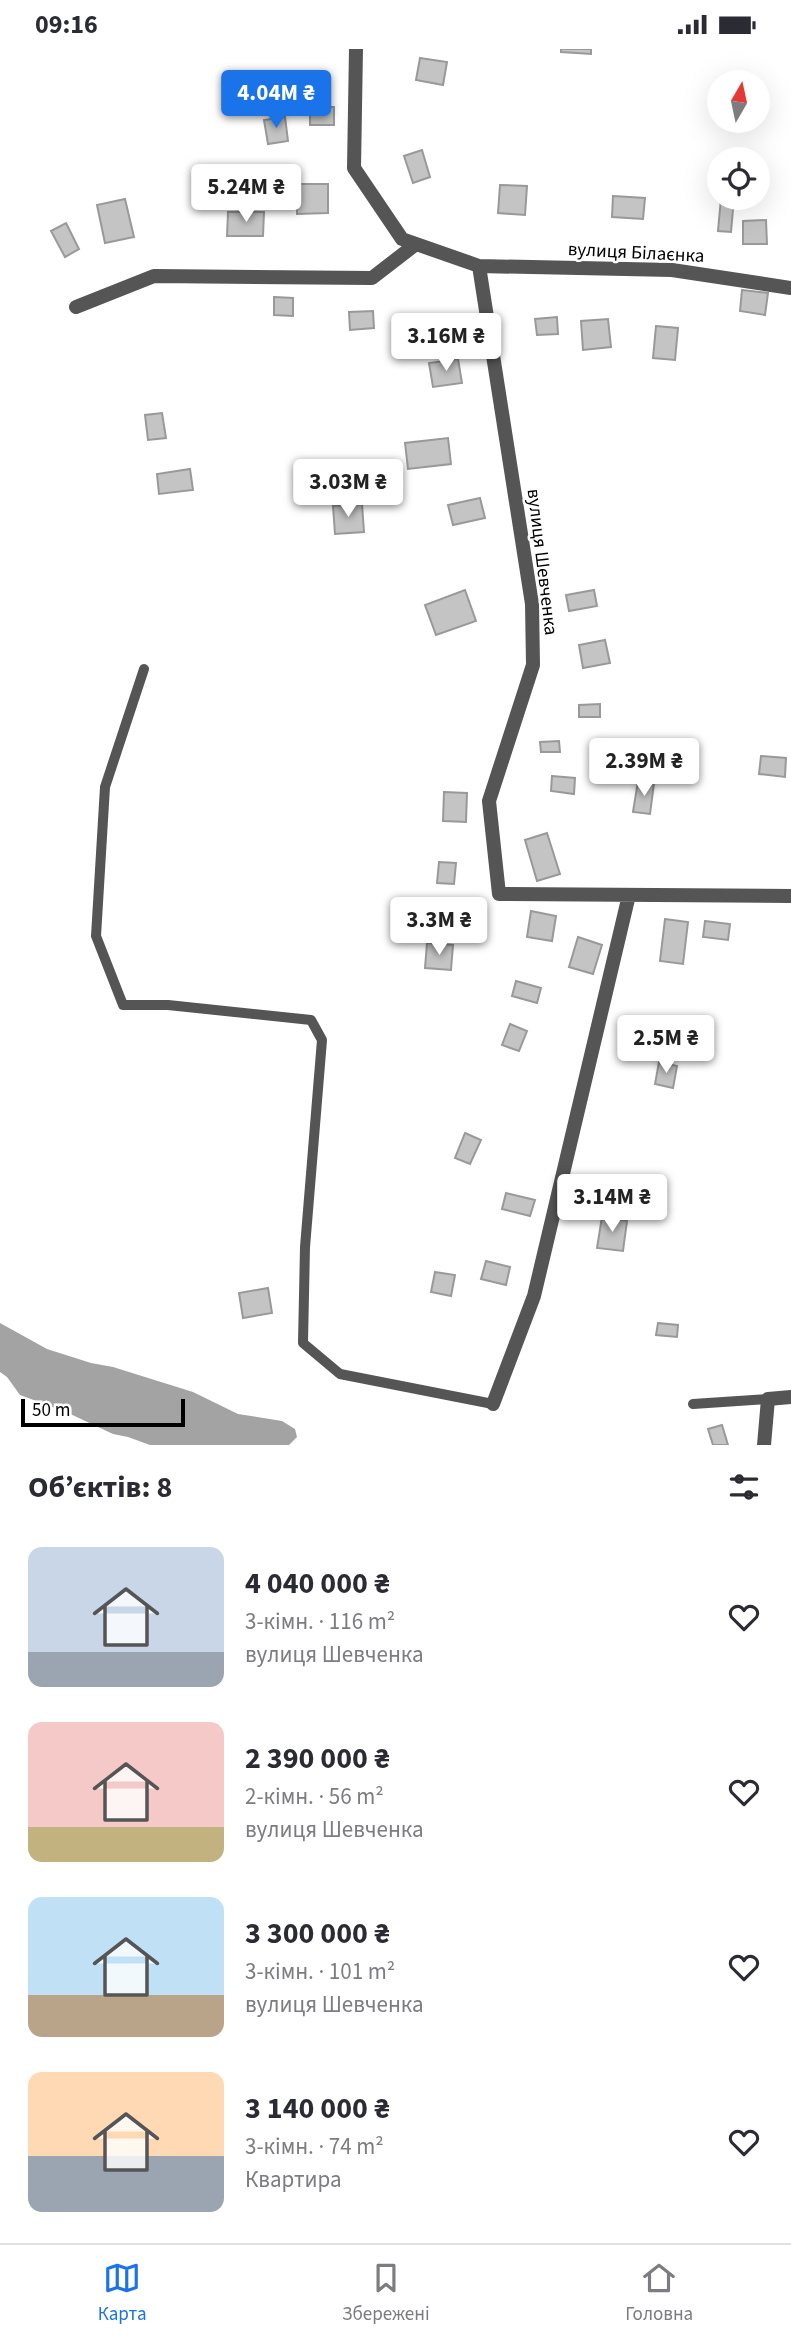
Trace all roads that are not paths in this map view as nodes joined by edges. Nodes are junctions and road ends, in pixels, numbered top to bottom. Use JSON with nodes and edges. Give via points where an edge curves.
{"nodes":[{"id":1,"x":356,"y":49,"type":"edge"},
{"id":2,"x":416,"y":244,"type":"junction"},
{"id":3,"x":479,"y":266,"type":"junction"},
{"id":4,"x":791,"y":288,"type":"edge"},
{"id":5,"x":76,"y":307,"type":"dead end"},
{"id":6,"x":144,"y":669,"type":"dead end"},
{"id":7,"x":629,"y":895,"type":"junction"},
{"id":8,"x":791,"y":896,"type":"edge"},
{"id":9,"x":791,"y":1397,"type":"edge"},
{"id":10,"x":768,"y":1399,"type":"junction"},
{"id":11,"x":493,"y":1404,"type":"joint"},
{"id":12,"x":693,"y":1404,"type":"dead end"},
{"id":13,"x":764,"y":1445,"type":"edge"}],
"edges":[{"from":1,"to":2,"type":"street","via":[[355,168],[402,239]]},
{"from":2,"to":3,"type":"street"},
{"from":2,"to":5,"type":"street","via":[[372,278],[154,276]]},
{"from":3,"to":4,"type":"street","name":"вулиця Білаєнка","via":[[672,270]]},
{"from":3,"to":7,"type":"street","name":"вулиця Шевченка","via":[[532,604],[533,665],[489,801],[499,894]]},
{"from":6,"to":11,"type":"lane","via":[[105,787],[103,814],[96,936],[123,1005],[168,1005],[311,1020],[322,1040],[305,1247],[303,1343],[340,1374]]},
{"from":7,"to":8,"type":"street","name":"вулиця Шевченка"},
{"from":7,"to":11,"type":"street","via":[[534,1296]]},
{"from":9,"to":10,"type":"street"},
{"from":10,"to":12,"type":"lane"},
{"from":10,"to":13,"type":"street"}]}
